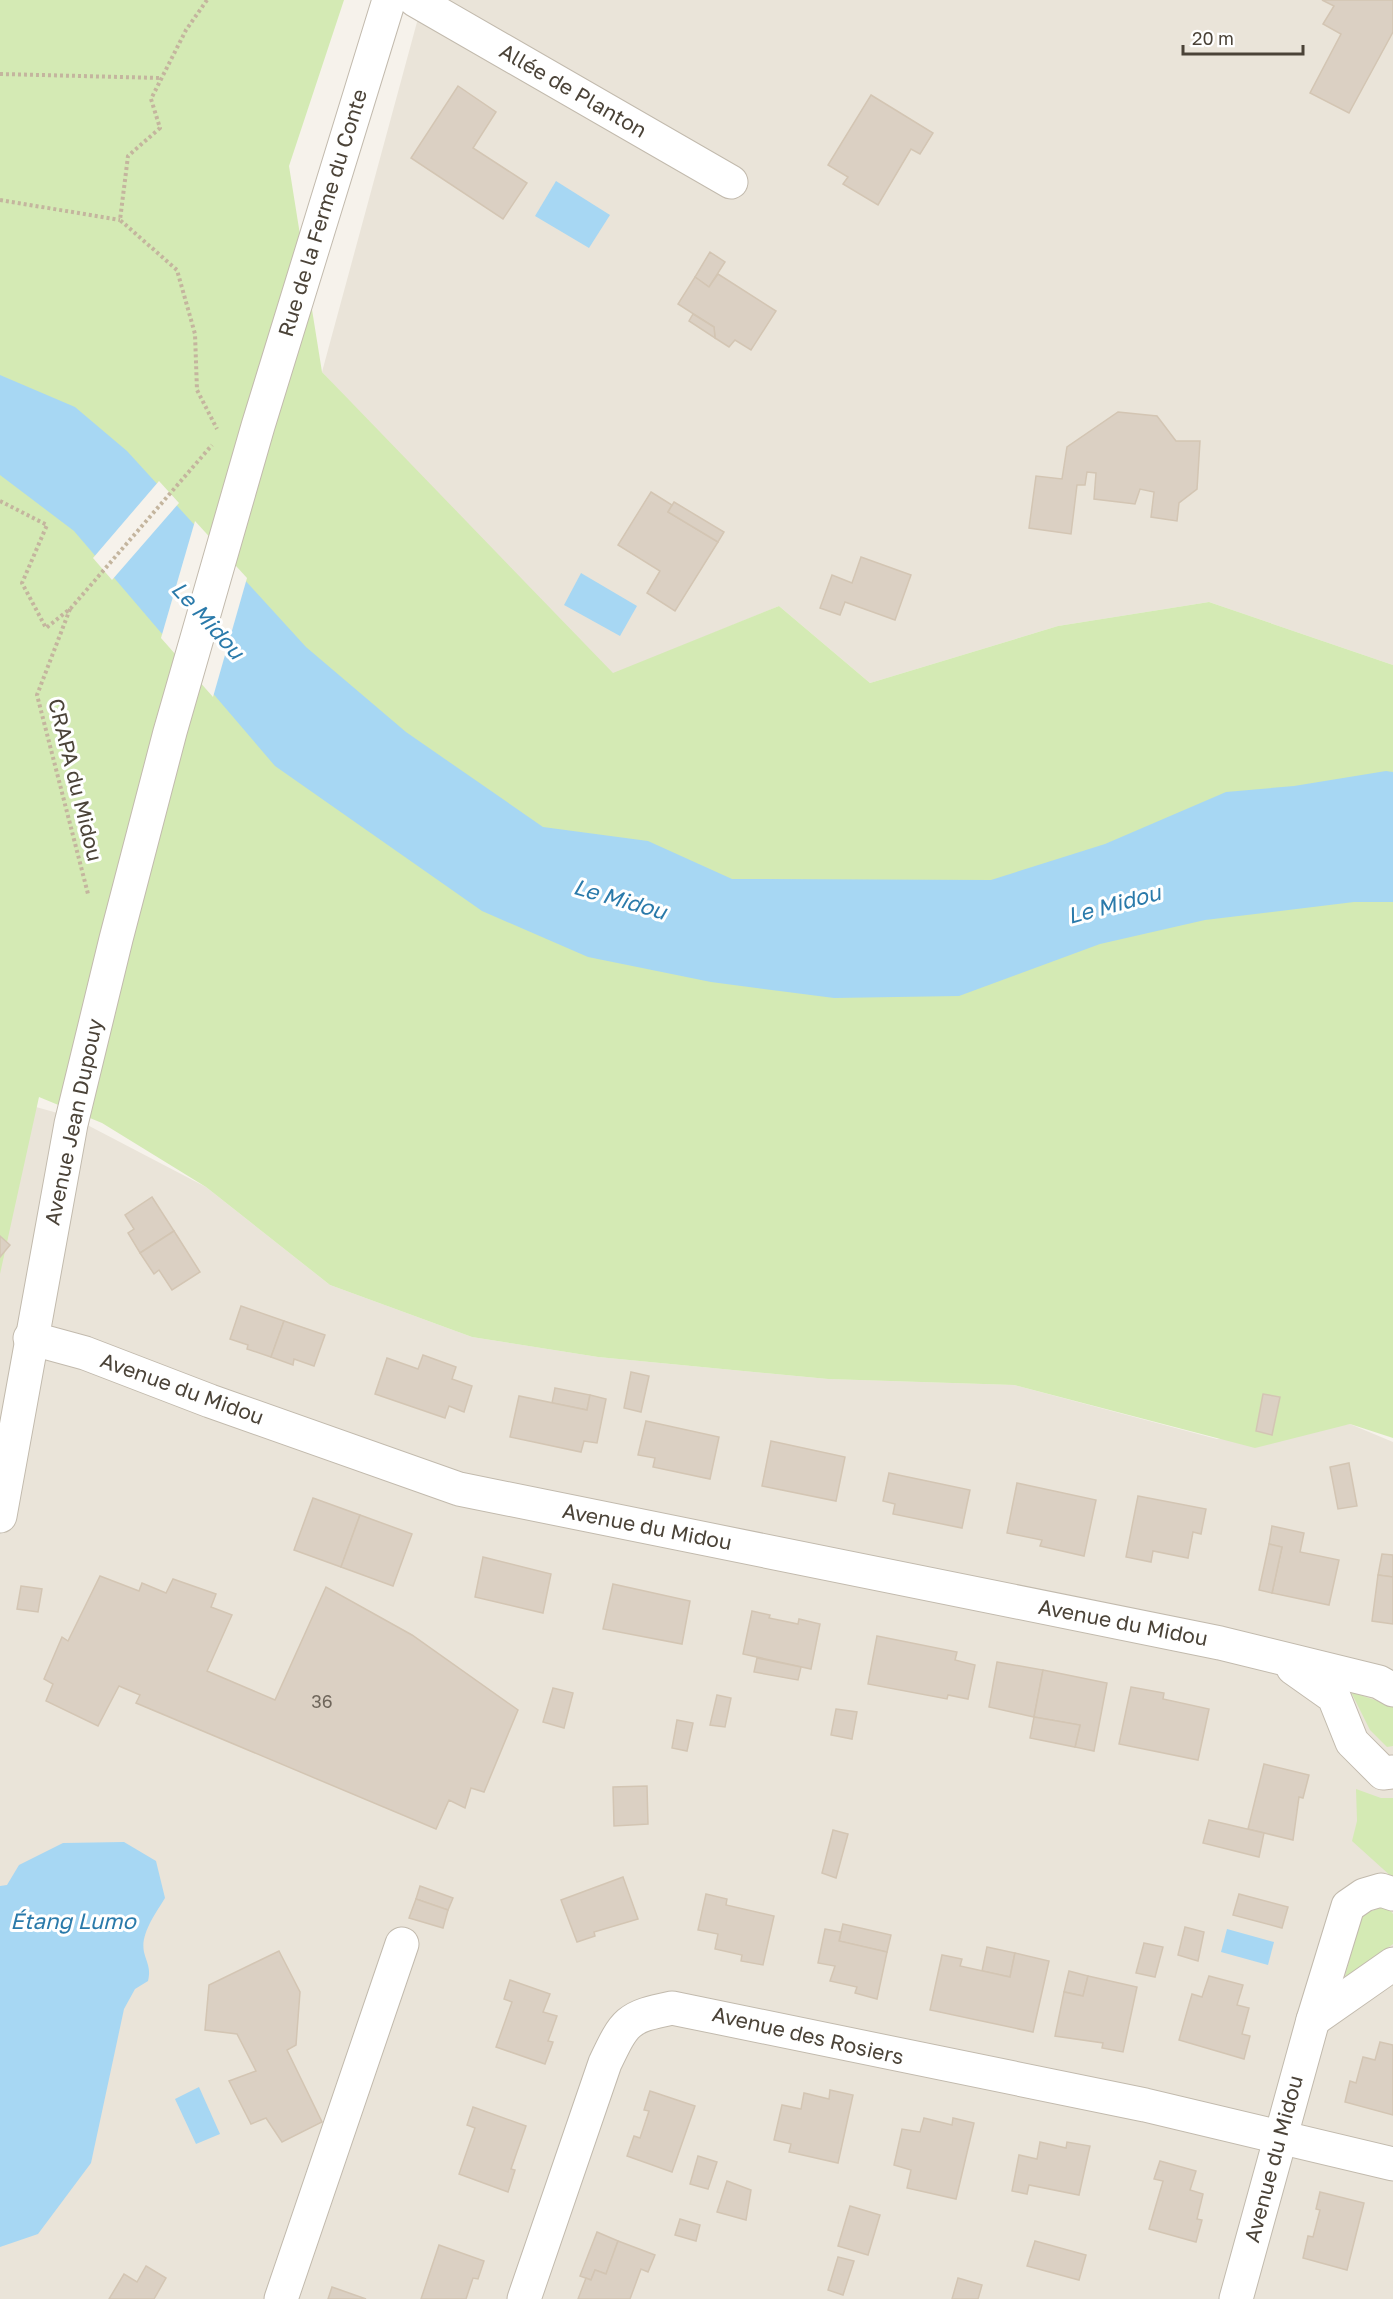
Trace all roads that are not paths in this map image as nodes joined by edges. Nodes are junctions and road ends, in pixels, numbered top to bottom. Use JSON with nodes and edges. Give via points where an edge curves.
{"nodes":[{"id":1,"x":389,"y":0,"type":"edge"},
{"id":2,"x":415,"y":0,"type":"edge"},
{"id":3,"x":731,"y":182,"type":"dead end"},
{"id":4,"x":170,"y":732,"type":"joint"},
{"id":5,"x":30,"y":1338,"type":"junction"},
{"id":6,"x":0,"y":1516,"type":"edge"},
{"id":7,"x":1279,"y":1658,"type":"junction"},
{"id":8,"x":1393,"y":1690,"type":"edge"},
{"id":9,"x":1393,"y":1772,"type":"edge"},
{"id":10,"x":1393,"y":1894,"type":"edge"},
{"id":11,"x":402,"y":1944,"type":"dead end"},
{"id":12,"x":1393,"y":1964,"type":"edge"},
{"id":13,"x":1313,"y":2020,"type":"junction"},
{"id":14,"x":1281,"y":2136,"type":"junction"},
{"id":15,"x":1393,"y":2164,"type":"edge"},
{"id":16,"x":281,"y":2299,"type":"edge"},
{"id":17,"x":524,"y":2299,"type":"edge"},
{"id":18,"x":1236,"y":2299,"type":"edge"}],
"edges":[{"from":1,"to":4,"type":"street","name":"Rue de la Ferme du Conte","via":[[258,426]]},
{"from":2,"to":3,"type":"street","name":"Allée de Planton"},
{"from":4,"to":5,"type":"street","name":"Avenue Jean Dupouy","via":[[71,1125]]},
{"from":5,"to":6,"type":"street","name":"Avenue Jean Dupouy"},
{"from":5,"to":7,"type":"street","name":"Avenue du Midou","via":[[84,1353],[459,1489]]},
{"from":7,"to":8,"type":"street","name":"Avenue du Midou","via":[[1379,1682]]},
{"from":7,"to":9,"type":"street","name":"Avenue du Midou","via":[[1334,1697],[1352,1742],[1383,1773]]},
{"from":10,"to":13,"type":"street","name":"Avenue du Midou","via":[[1381,1890],[1348,1906]]},
{"from":11,"to":16,"type":"street"},
{"from":12,"to":13,"type":"street"},
{"from":13,"to":14,"type":"street","name":"Avenue du Midou"},
{"from":14,"to":15,"type":"street","name":"Avenue des Rosiers"},
{"from":14,"to":17,"type":"street","name":"Avenue des Rosiers","via":[[855,2048],[703,2012],[672,2008],[638,2014],[619,2033],[605,2063]]},
{"from":14,"to":18,"type":"street","name":"Avenue du Midou"}]}
